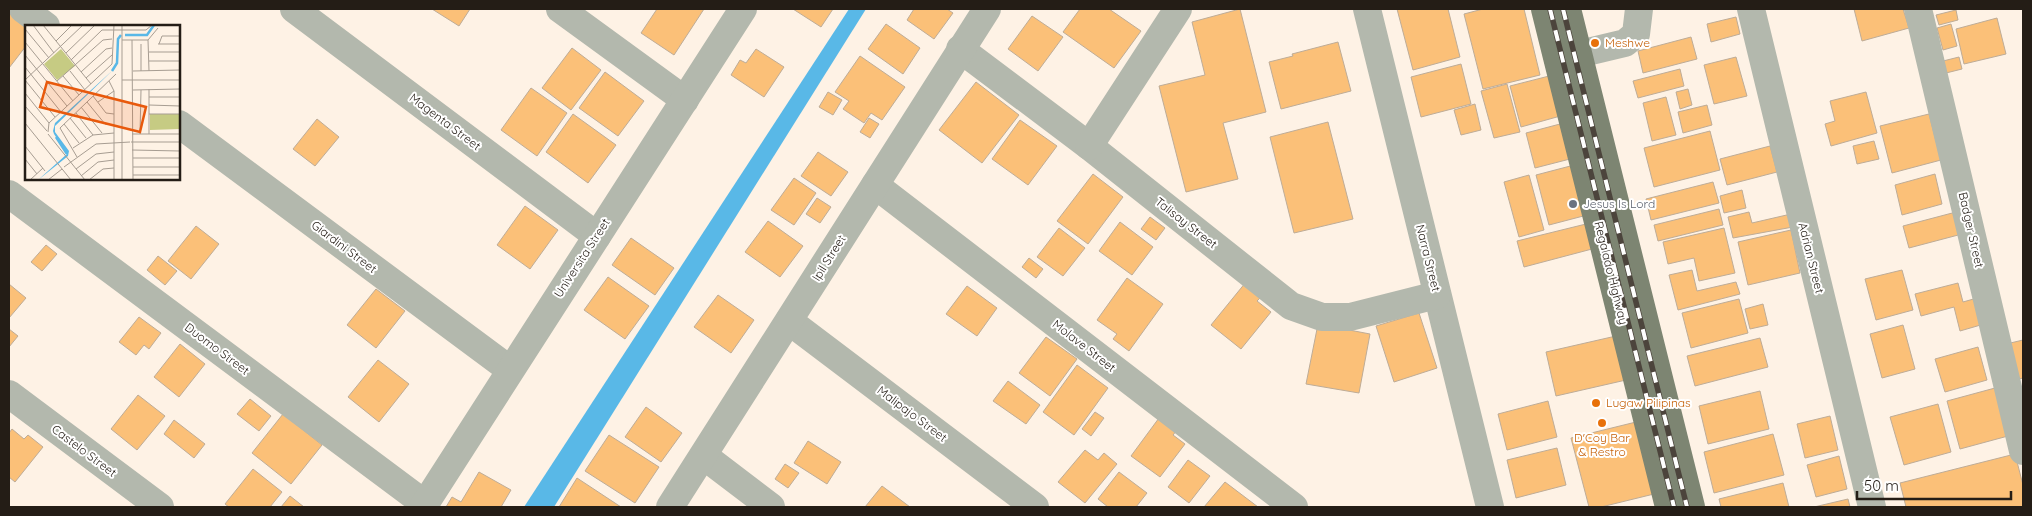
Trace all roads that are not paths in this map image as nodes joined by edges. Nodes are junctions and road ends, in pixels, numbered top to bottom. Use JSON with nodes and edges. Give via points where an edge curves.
{"nodes":[{"id":1,"x":23,"y":9,"type":"edge"},
{"id":2,"x":294,"y":9,"type":"edge"},
{"id":3,"x":560,"y":9,"type":"edge"},
{"id":4,"x":743,"y":9,"type":"edge"},
{"id":5,"x":987,"y":9,"type":"edge"},
{"id":6,"x":1178,"y":9,"type":"edge"},
{"id":7,"x":1367,"y":9,"type":"edge"},
{"id":8,"x":1545,"y":9,"type":"edge"},
{"id":9,"x":1567,"y":9,"type":"edge"},
{"id":10,"x":1639,"y":9,"type":"edge"},
{"id":11,"x":1751,"y":9,"type":"edge"},
{"id":12,"x":1918,"y":9,"type":"edge"},
{"id":13,"x":45,"y":25,"type":"edge"},
{"id":14,"x":960,"y":49,"type":"junction"},
{"id":15,"x":1568,"y":56,"type":"junction"},
{"id":16,"x":685,"y":100,"type":"junction"},
{"id":17,"x":180,"y":125,"type":"edge"},
{"id":18,"x":1089,"y":146,"type":"junction"},
{"id":19,"x":875,"y":185,"type":"junction"},
{"id":20,"x":9,"y":194,"type":"edge"},
{"id":21,"x":597,"y":236,"type":"junction"},
{"id":22,"x":1437,"y":295,"type":"junction"},
{"id":23,"x":789,"y":321,"type":"junction"},
{"id":24,"x":509,"y":369,"type":"junction"},
{"id":25,"x":9,"y":394,"type":"edge"},
{"id":26,"x":2023,"y":451,"type":"edge"},
{"id":27,"x":704,"y":456,"type":"junction"},
{"id":28,"x":424,"y":505,"type":"edge"},
{"id":29,"x":160,"y":507,"type":"edge"},
{"id":30,"x":670,"y":507,"type":"edge"},
{"id":31,"x":771,"y":507,"type":"edge"},
{"id":32,"x":1035,"y":507,"type":"edge"},
{"id":33,"x":1294,"y":507,"type":"edge"},
{"id":34,"x":1487,"y":507,"type":"edge"},
{"id":35,"x":1669,"y":507,"type":"edge"},
{"id":36,"x":1691,"y":507,"type":"edge"},
{"id":37,"x":1872,"y":507,"type":"edge"}],
"edges":[{"from":1,"to":13,"type":"street"},
{"from":2,"to":21,"type":"street","name":"Magenta Street"},
{"from":3,"to":16,"type":"street"},
{"from":4,"to":16,"type":"street","name":"Universita Street"},
{"from":5,"to":14,"type":"street","name":"Ipil Street"},
{"from":6,"to":18,"type":"street"},
{"from":7,"to":22,"type":"street","name":"Narra Street"},
{"from":8,"to":15,"type":"main road","name":"Regalado Highway"},
{"from":9,"to":15,"type":"main road","name":"Regalado Highway"},
{"from":10,"to":15,"type":"street","via":[[1636,34],[1625,43]]},
{"from":11,"to":37,"type":"street","name":"Adrian Street"},
{"from":12,"to":26,"type":"street","name":"Badger Street"},
{"from":14,"to":18,"type":"street","name":"Talisay Street"},
{"from":14,"to":19,"type":"street","name":"Ipil Street"},
{"from":15,"to":35,"type":"main road","name":"Regalado Highway"},
{"from":15,"to":36,"type":"main road","name":"Regalado Highway"},
{"from":16,"to":21,"type":"street","name":"Universita Street"},
{"from":17,"to":24,"type":"street","name":"Giardini Street"},
{"from":18,"to":22,"type":"street","name":"Talisay Street","via":[[1291,306],[1322,317],[1350,317]]},
{"from":19,"to":23,"type":"street","name":"Ipil Street"},
{"from":19,"to":33,"type":"street","name":"Molave Street"},
{"from":20,"to":28,"type":"street","name":"Duomo Street"},
{"from":21,"to":24,"type":"street","name":"Universita Street"},
{"from":22,"to":34,"type":"street","name":"Narra Street"},
{"from":23,"to":27,"type":"street","name":"Ipil Street"},
{"from":23,"to":32,"type":"street","name":"Malipajo Street"},
{"from":24,"to":28,"type":"street","name":"Universita Street"},
{"from":25,"to":29,"type":"street","name":"Castelo Street"},
{"from":27,"to":30,"type":"street","name":"Ipil Street"},
{"from":27,"to":31,"type":"street"}]}
